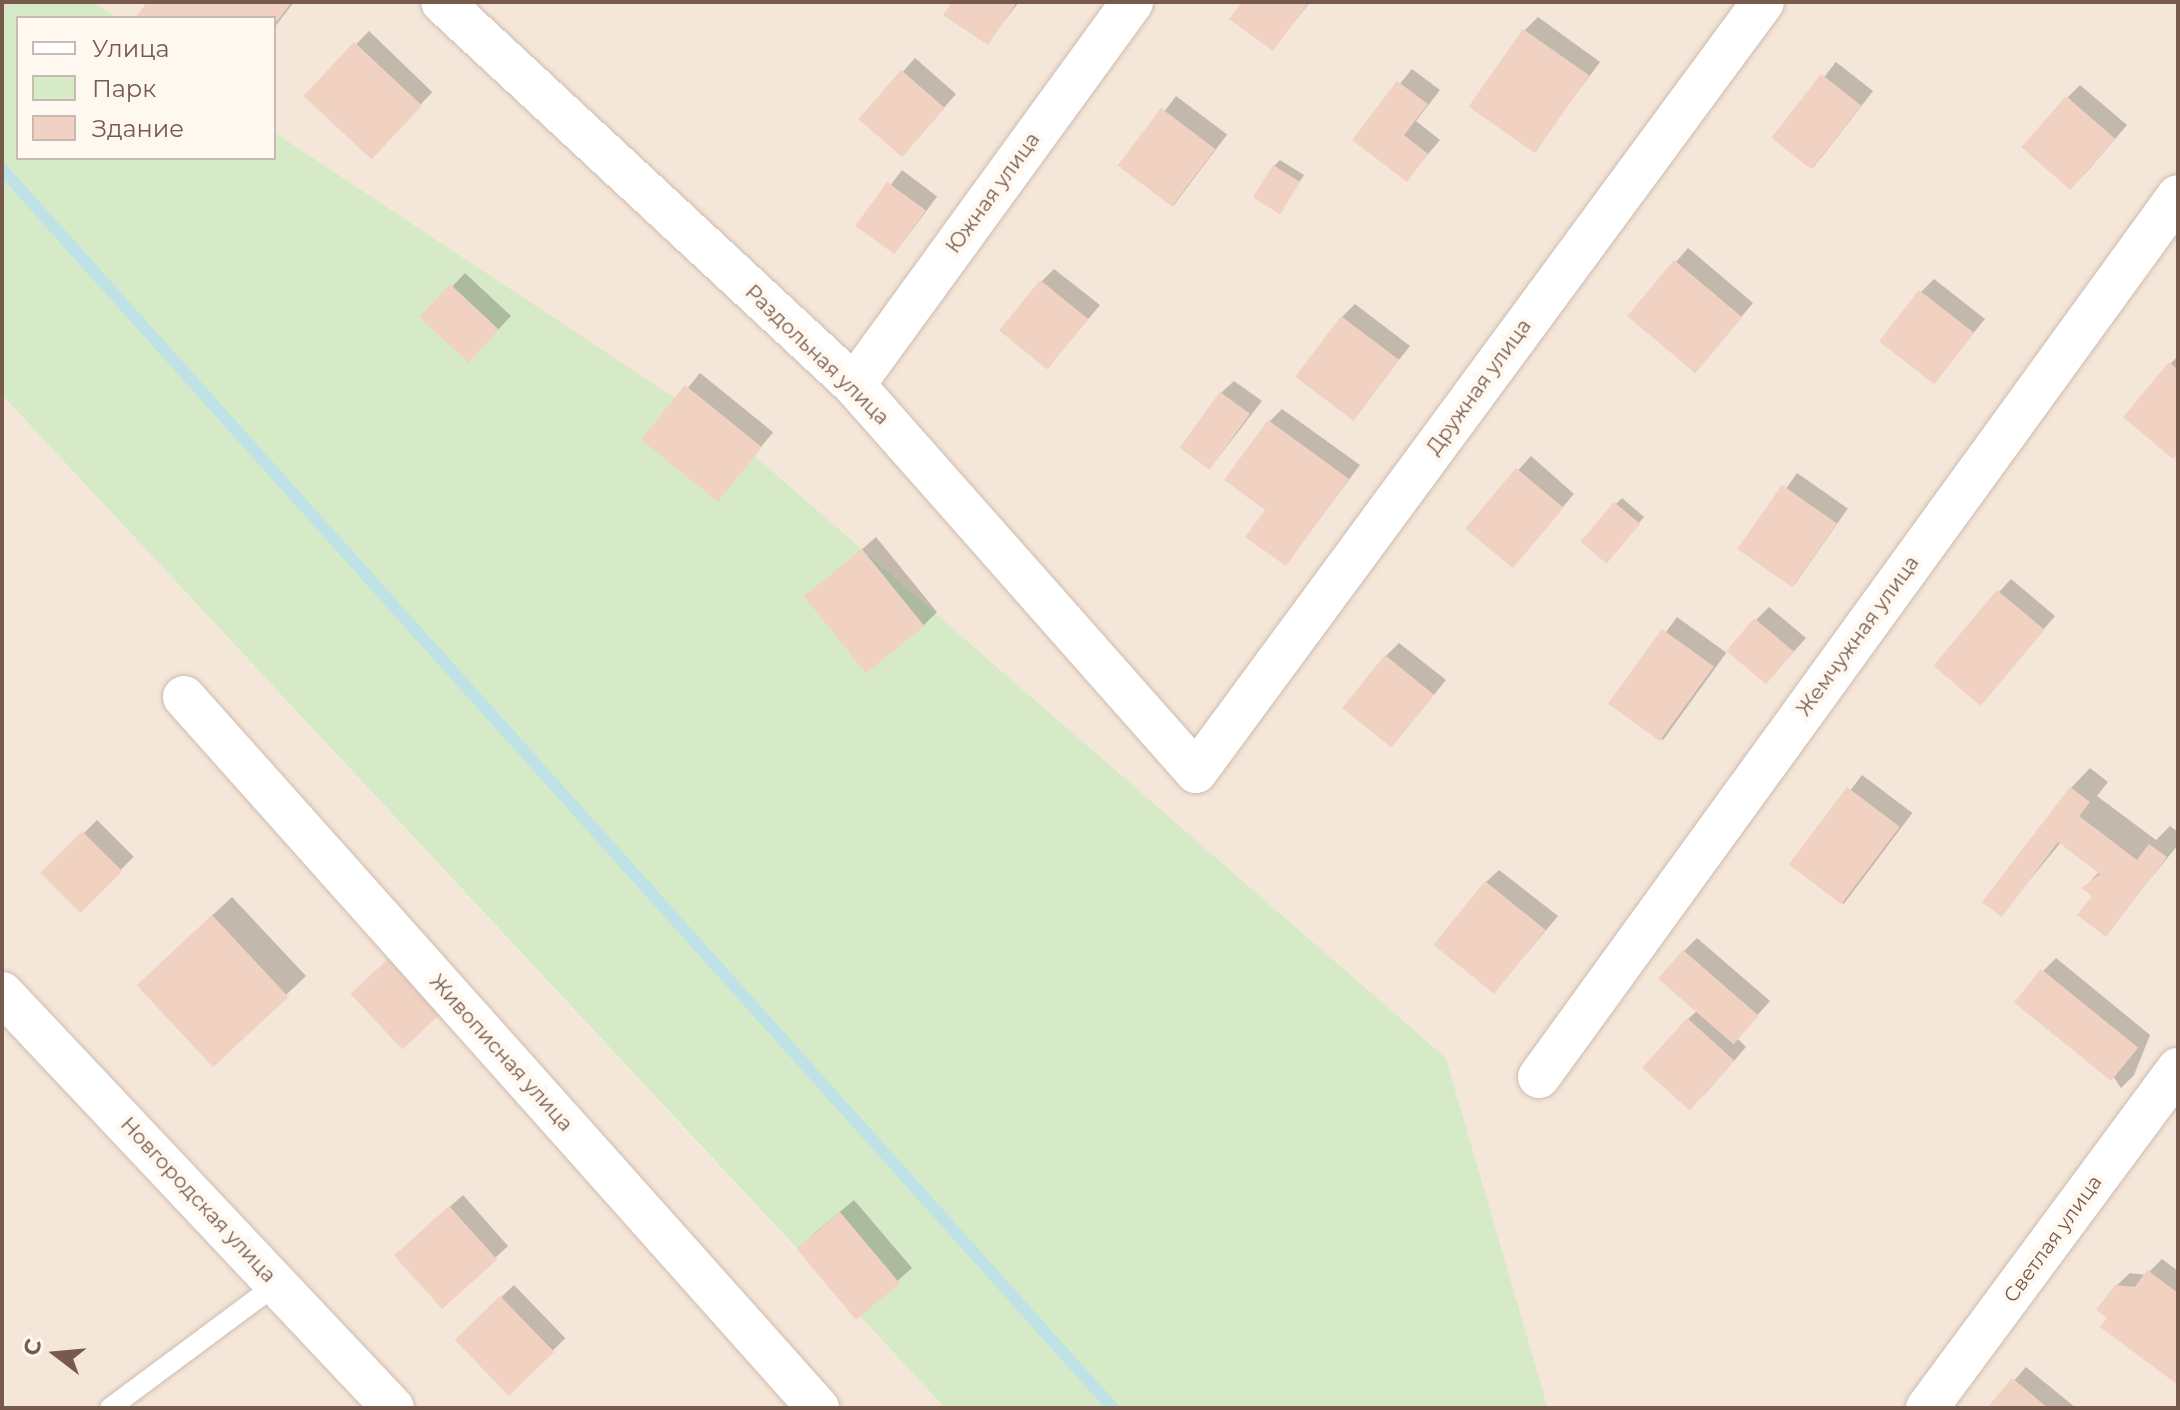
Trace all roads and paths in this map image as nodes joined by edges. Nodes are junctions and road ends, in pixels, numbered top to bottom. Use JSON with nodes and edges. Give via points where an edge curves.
{"nodes":[{"id":1,"x":442,"y":2,"type":"edge"},
{"id":2,"x":1132,"y":2,"type":"edge"},
{"id":3,"x":1763,"y":2,"type":"edge"},
{"id":4,"x":2178,"y":196,"type":"edge"},
{"id":5,"x":854,"y":385,"type":"junction"},
{"id":6,"x":184,"y":697,"type":"dead end"},
{"id":7,"x":1196,"y":772,"type":"joint"},
{"id":8,"x":2,"y":993,"type":"edge"},
{"id":9,"x":2178,"y":1069,"type":"edge"},
{"id":10,"x":1539,"y":1077,"type":"dead end"},
{"id":11,"x":277,"y":1284,"type":"junction"},
{"id":12,"x":110,"y":1408,"type":"edge"},
{"id":13,"x":393,"y":1408,"type":"edge"},
{"id":14,"x":818,"y":1408,"type":"edge"},
{"id":15,"x":1927,"y":1408,"type":"edge"}],
"edges":[{"from":1,"to":5,"type":"street","name":"Раздольная улица"},
{"from":2,"to":5,"type":"street","name":"Южная улица"},
{"from":3,"to":7,"type":"street","name":"Дружная улица"},
{"from":4,"to":10,"type":"street","name":"Жемчужная улица"},
{"from":5,"to":7,"type":"street","name":"Раздольная улица"},
{"from":6,"to":14,"type":"street","name":"Живописная улица"},
{"from":8,"to":11,"type":"street","name":"Новгородская улица"},
{"from":9,"to":15,"type":"street","name":"Светлая улица"},
{"from":11,"to":12,"type":"lane"},
{"from":11,"to":13,"type":"street","name":"Новгородская улица"}]}
